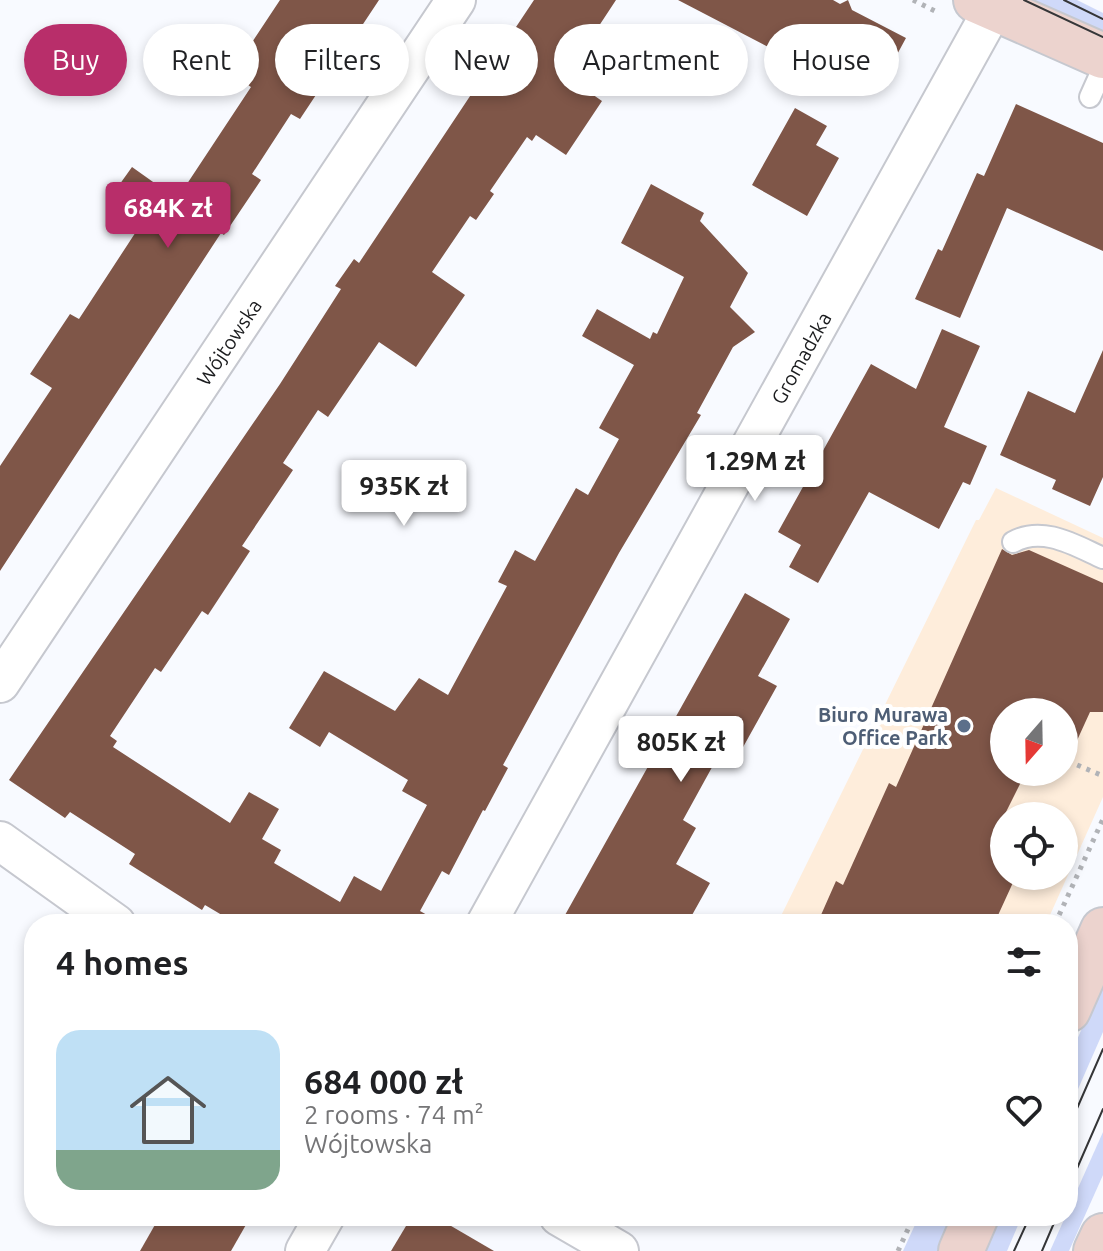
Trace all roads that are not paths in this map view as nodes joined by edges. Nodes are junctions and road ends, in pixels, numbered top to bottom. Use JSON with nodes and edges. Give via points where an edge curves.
{"nodes":[{"id":1,"x":456,"y":0,"type":"edge"},
{"id":2,"x":989,"y":3,"type":"edge"},
{"id":3,"x":1103,"y":56,"type":"edge"},
{"id":4,"x":1103,"y":68,"type":"edge"},
{"id":5,"x":1090,"y":97,"type":"dead end"},
{"id":6,"x":1013,"y":542,"type":"dead end"},
{"id":7,"x":1103,"y":558,"type":"edge"},
{"id":8,"x":0,"y":683,"type":"edge"},
{"id":9,"x":0,"y":841,"type":"edge"},
{"id":10,"x":102,"y":914,"type":"edge"},
{"id":11,"x":491,"y":914,"type":"edge"},
{"id":12,"x":1103,"y":930,"type":"edge"},
{"id":13,"x":1078,"y":987,"type":"edge"},
{"id":14,"x":319,"y":1226,"type":"edge"},
{"id":15,"x":576,"y":1226,"type":"edge"},
{"id":16,"x":972,"y":1226,"type":"edge"},
{"id":17,"x":1103,"y":1236,"type":"edge"},
{"id":18,"x":305,"y":1251,"type":"edge"},
{"id":19,"x":619,"y":1251,"type":"edge"},
{"id":20,"x":961,"y":1251,"type":"edge"},
{"id":21,"x":1096,"y":1251,"type":"edge"}],
"edges":[{"from":1,"to":8,"type":"street","name":"Wójtowska"},
{"from":2,"to":3,"type":"street"},
{"from":2,"to":11,"type":"street","name":"Gromadzka"},
{"from":4,"to":5,"type":"lane"},
{"from":6,"to":7,"type":"lane","via":[[1026,536],[1052,537]]},
{"from":9,"to":10,"type":"street"},
{"from":12,"to":13,"type":"street"},
{"from":14,"to":18,"type":"street"},
{"from":15,"to":19,"type":"street"},
{"from":16,"to":20,"type":"street"},
{"from":17,"to":21,"type":"street"}]}
